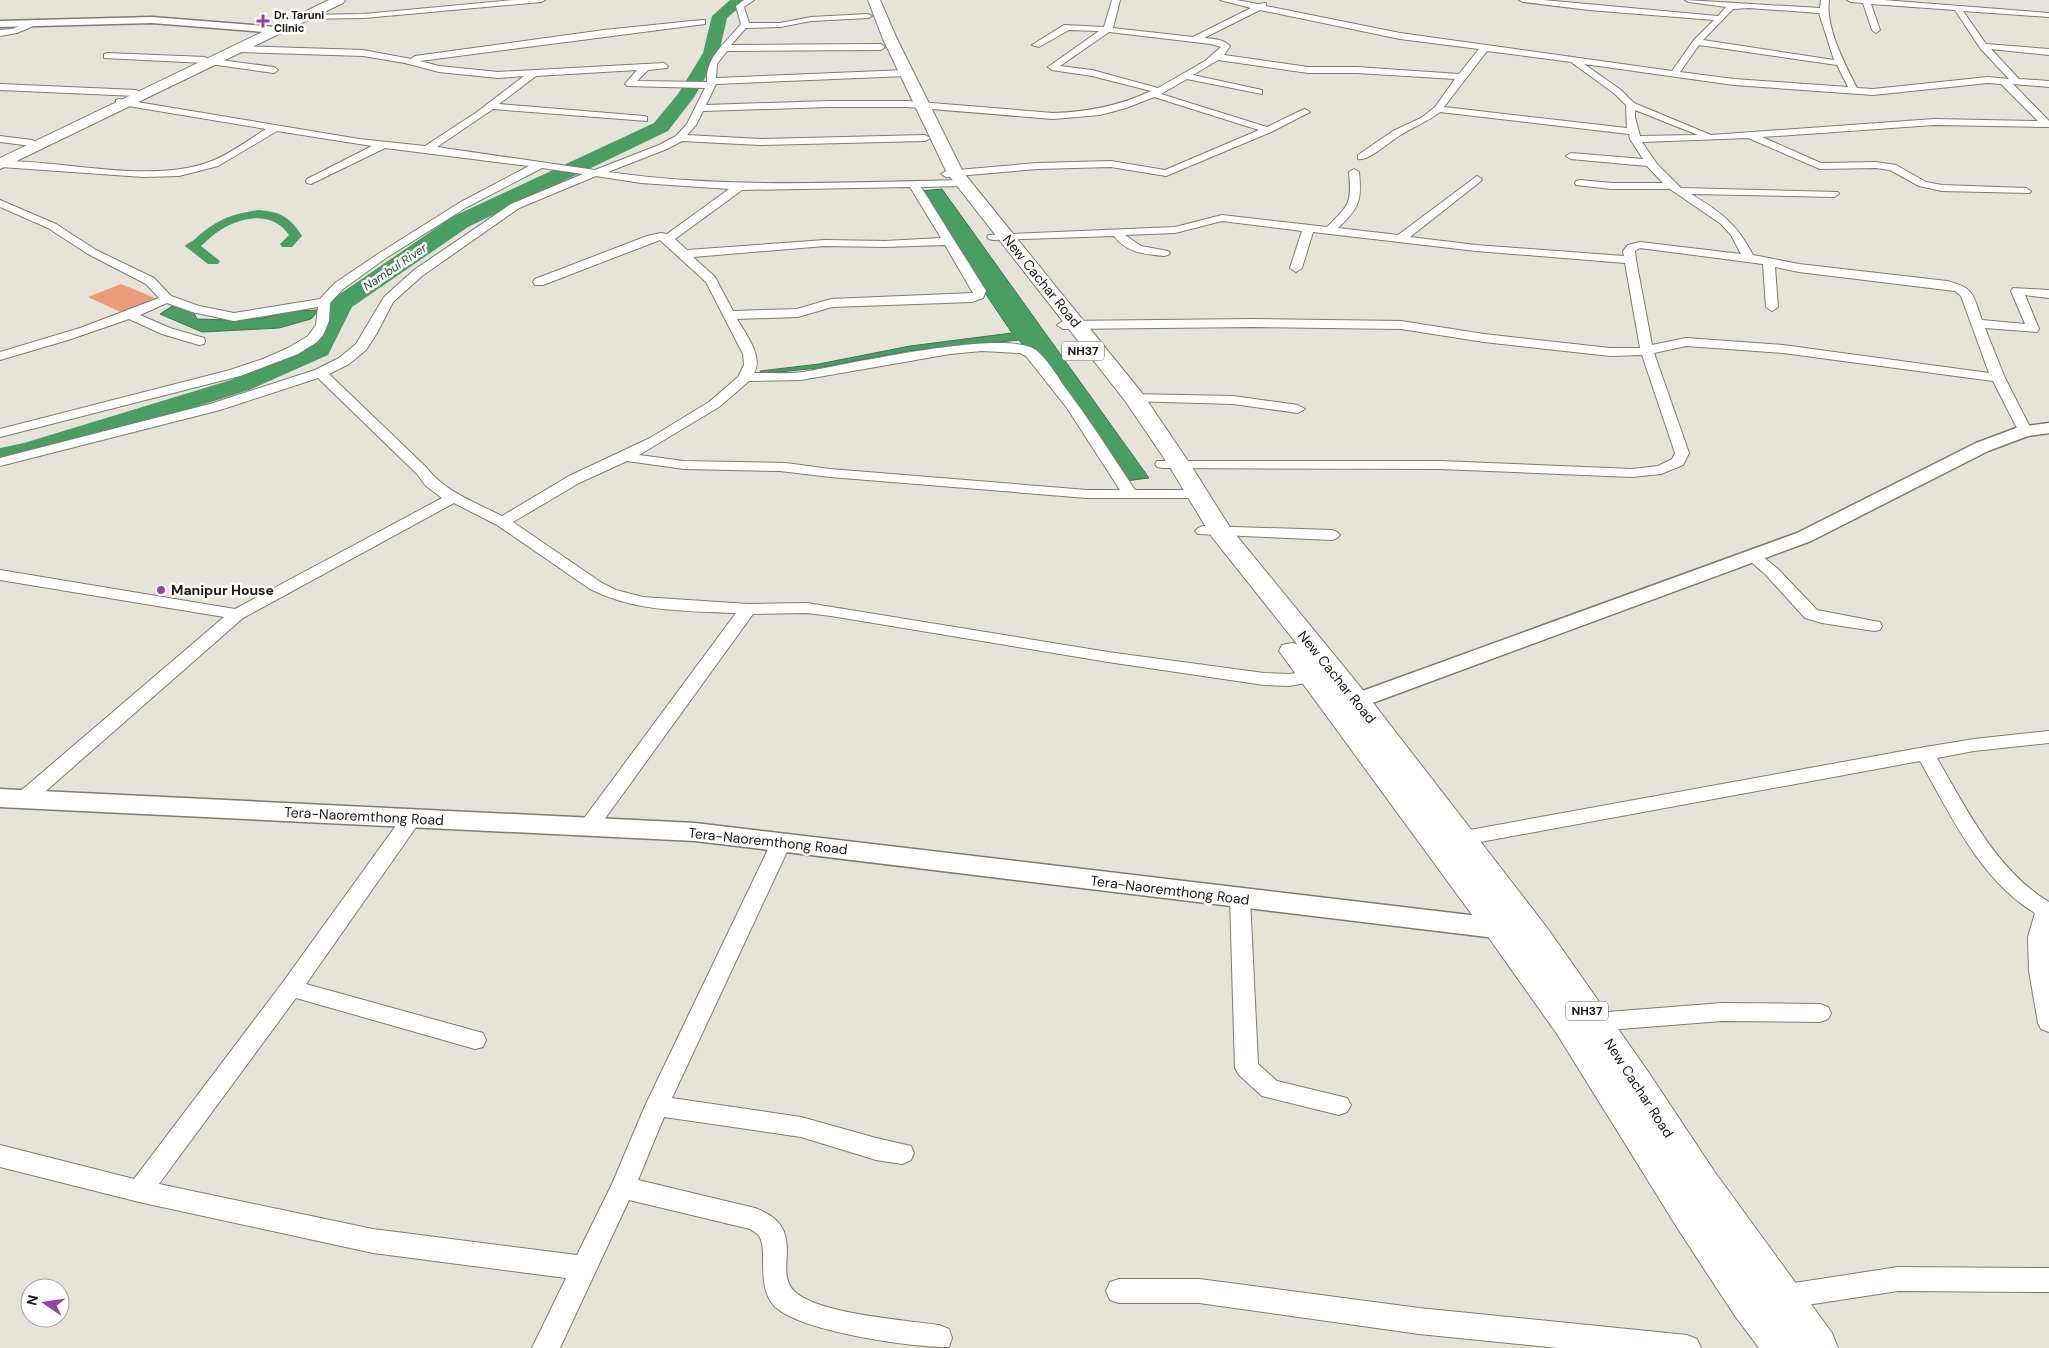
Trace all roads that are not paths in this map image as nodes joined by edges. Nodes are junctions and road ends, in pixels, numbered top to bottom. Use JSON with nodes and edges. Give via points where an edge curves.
{"nodes":[{"id":1,"x":329,"y":0,"type":"edge"},
{"id":2,"x":339,"y":0,"type":"edge"},
{"id":3,"x":541,"y":0,"type":"edge"},
{"id":4,"x":750,"y":0,"type":"edge"},
{"id":5,"x":1116,"y":0,"type":"edge"},
{"id":6,"x":1224,"y":0,"type":"edge"},
{"id":7,"x":1275,"y":0,"type":"edge"},
{"id":8,"x":1523,"y":0,"type":"edge"},
{"id":9,"x":1689,"y":0,"type":"edge"},
{"id":10,"x":1825,"y":0,"type":"edge"},
{"id":11,"x":1851,"y":0,"type":"edge"},
{"id":12,"x":488,"y":2,"type":"edge"},
{"id":13,"x":1866,"y":2,"type":"junction"},
{"id":14,"x":868,"y":5,"type":"edge"},
{"id":15,"x":1260,"y":6,"type":"junction"},
{"id":16,"x":1735,"y":6,"type":"junction"},
{"id":17,"x":1958,"y":9,"type":"junction"},
{"id":18,"x":1823,"y":11,"type":"junction"},
{"id":19,"x":2049,"y":15,"type":"edge"},
{"id":20,"x":304,"y":18,"type":"junction"},
{"id":21,"x":1718,"y":18,"type":"junction"},
{"id":22,"x":35,"y":22,"type":"junction"},
{"id":23,"x":702,"y":22,"type":"dead end"},
{"id":24,"x":0,"y":24,"type":"edge"},
{"id":25,"x":743,"y":26,"type":"junction"},
{"id":26,"x":1108,"y":29,"type":"junction"},
{"id":27,"x":272,"y":30,"type":"junction"},
{"id":28,"x":1876,"y":30,"type":"dead end"},
{"id":29,"x":0,"y":33,"type":"edge"},
{"id":30,"x":1195,"y":39,"type":"junction"},
{"id":31,"x":883,"y":42,"type":"junction"},
{"id":32,"x":1696,"y":42,"type":"junction"},
{"id":33,"x":1036,"y":45,"type":"dead end"},
{"id":34,"x":1983,"y":46,"type":"junction"},
{"id":35,"x":726,"y":48,"type":"junction"},
{"id":36,"x":1485,"y":48,"type":"junction"},
{"id":37,"x":239,"y":49,"type":"junction"},
{"id":38,"x":2049,"y":52,"type":"edge"},
{"id":39,"x":107,"y":56,"type":"dead end"},
{"id":40,"x":1217,"y":56,"type":"junction"},
{"id":41,"x":1573,"y":59,"type":"junction"},
{"id":42,"x":406,"y":60,"type":"junction"},
{"id":43,"x":209,"y":61,"type":"junction"},
{"id":44,"x":1840,"y":63,"type":"junction"},
{"id":45,"x":664,"y":66,"type":"dead end"},
{"id":46,"x":645,"y":67,"type":"junction"},
{"id":47,"x":274,"y":70,"type":"dead end"},
{"id":48,"x":534,"y":73,"type":"junction"},
{"id":49,"x":900,"y":73,"type":"junction"},
{"id":50,"x":1675,"y":73,"type":"junction"},
{"id":51,"x":1185,"y":76,"type":"junction"},
{"id":52,"x":1461,"y":78,"type":"junction"},
{"id":53,"x":2004,"y":80,"type":"junction"},
{"id":54,"x":2016,"y":81,"type":"junction"},
{"id":55,"x":709,"y":84,"type":"junction"},
{"id":56,"x":2049,"y":84,"type":"edge"},
{"id":57,"x":0,"y":87,"type":"edge"},
{"id":58,"x":1854,"y":91,"type":"junction"},
{"id":59,"x":1259,"y":92,"type":"dead end"},
{"id":60,"x":139,"y":93,"type":"junction"},
{"id":61,"x":1156,"y":93,"type":"junction"},
{"id":62,"x":123,"y":103,"type":"junction"},
{"id":63,"x":916,"y":104,"type":"junction"},
{"id":64,"x":1631,"y":105,"type":"junction"},
{"id":65,"x":491,"y":106,"type":"junction"},
{"id":66,"x":699,"y":108,"type":"junction"},
{"id":67,"x":1438,"y":109,"type":"junction"},
{"id":68,"x":1305,"y":112,"type":"dead end"},
{"id":69,"x":644,"y":119,"type":"dead end"},
{"id":70,"x":2048,"y":124,"type":"edge"},
{"id":71,"x":276,"y":128,"type":"junction"},
{"id":72,"x":1268,"y":130,"type":"junction"},
{"id":73,"x":1634,"y":135,"type":"junction"},
{"id":74,"x":1749,"y":136,"type":"junction"},
{"id":75,"x":680,"y":138,"type":"junction"},
{"id":76,"x":925,"y":138,"type":"junction"},
{"id":77,"x":1713,"y":138,"type":"junction"},
{"id":78,"x":0,"y":139,"type":"edge"},
{"id":79,"x":32,"y":143,"type":"junction"},
{"id":80,"x":383,"y":145,"type":"junction"},
{"id":81,"x":428,"y":150,"type":"junction"},
{"id":82,"x":1571,"y":156,"type":"dead end"},
{"id":83,"x":1362,"y":157,"type":"dead end"},
{"id":84,"x":0,"y":162,"type":"edge"},
{"id":85,"x":1652,"y":163,"type":"junction"},
{"id":86,"x":540,"y":165,"type":"junction"},
{"id":87,"x":1354,"y":172,"type":"dead end"},
{"id":88,"x":587,"y":173,"type":"junction"},
{"id":89,"x":953,"y":178,"type":"junction"},
{"id":90,"x":1477,"y":179,"type":"dead end"},
{"id":91,"x":311,"y":181,"type":"dead end"},
{"id":92,"x":1580,"y":183,"type":"dead end"},
{"id":93,"x":913,"y":184,"type":"junction"},
{"id":94,"x":739,"y":187,"type":"junction"},
{"id":95,"x":1676,"y":189,"type":"junction"},
{"id":96,"x":2026,"y":191,"type":"dead end"},
{"id":97,"x":1834,"y":194,"type":"dead end"},
{"id":98,"x":0,"y":203,"type":"edge"},
{"id":99,"x":1309,"y":227,"type":"junction"},
{"id":100,"x":1331,"y":229,"type":"junction"},
{"id":101,"x":1117,"y":232,"type":"junction"},
{"id":102,"x":1000,"y":236,"type":"junction"},
{"id":103,"x":668,"y":239,"type":"junction"},
{"id":104,"x":1400,"y":239,"type":"junction"},
{"id":105,"x":948,"y":241,"type":"junction"},
{"id":106,"x":1164,"y":253,"type":"dead end"},
{"id":107,"x":684,"y":254,"type":"junction"},
{"id":108,"x":1749,"y":258,"type":"junction"},
{"id":109,"x":1630,"y":260,"type":"junction"},
{"id":110,"x":1769,"y":262,"type":"junction"},
{"id":111,"x":1296,"y":268,"type":"dead end"},
{"id":112,"x":539,"y":282,"type":"dead end"},
{"id":113,"x":2049,"y":294,"type":"edge"},
{"id":114,"x":167,"y":300,"type":"junction"},
{"id":115,"x":324,"y":302,"type":"junction"},
{"id":116,"x":1772,"y":307,"type":"dead end"},
{"id":117,"x":130,"y":315,"type":"junction"},
{"id":118,"x":730,"y":315,"type":"junction"},
{"id":119,"x":1977,"y":323,"type":"junction"},
{"id":120,"x":1070,"y":325,"type":"junction"},
{"id":121,"x":198,"y":341,"type":"dead end"},
{"id":122,"x":1647,"y":350,"type":"junction"},
{"id":123,"x":0,"y":356,"type":"edge"},
{"id":124,"x":320,"y":373,"type":"junction"},
{"id":125,"x":746,"y":377,"type":"junction"},
{"id":126,"x":1998,"y":378,"type":"junction"},
{"id":127,"x":1134,"y":398,"type":"junction"},
{"id":128,"x":1298,"y":408,"type":"dead end"},
{"id":129,"x":2049,"y":428,"type":"edge"},
{"id":130,"x":2025,"y":431,"type":"junction"},
{"id":131,"x":0,"y":433,"type":"edge"},
{"id":132,"x":626,"y":456,"type":"junction"},
{"id":133,"x":0,"y":462,"type":"edge"},
{"id":134,"x":1171,"y":464,"type":"junction"},
{"id":135,"x":1190,"y":494,"type":"junction"},
{"id":136,"x":1131,"y":495,"type":"junction"},
{"id":137,"x":454,"y":498,"type":"junction"},
{"id":138,"x":502,"y":522,"type":"junction"},
{"id":139,"x":1212,"y":532,"type":"junction"},
{"id":140,"x":1332,"y":535,"type":"dead end"},
{"id":141,"x":1752,"y":556,"type":"junction"},
{"id":142,"x":0,"y":575,"type":"edge"},
{"id":143,"x":1243,"y":590,"type":"dead end"},
{"id":144,"x":748,"y":609,"type":"junction"},
{"id":145,"x":237,"y":614,"type":"junction"},
{"id":146,"x":1874,"y":626,"type":"dead end"},
{"id":147,"x":1278,"y":634,"type":"dead end"},
{"id":148,"x":1334,"y":673,"type":"junction"},
{"id":149,"x":1313,"y":677,"type":"junction"},
{"id":150,"x":1347,"y":705,"type":"junction"},
{"id":151,"x":2049,"y":737,"type":"edge"},
{"id":152,"x":1925,"y":754,"type":"junction"},
{"id":153,"x":12,"y":799,"type":"edge"},
{"id":154,"x":412,"y":818,"type":"junction"},
{"id":155,"x":589,"y":826,"type":"junction"},
{"id":156,"x":782,"y":841,"type":"junction"},
{"id":157,"x":1448,"y":841,"type":"junction"},
{"id":158,"x":1240,"y":898,"type":"junction"},
{"id":159,"x":2047,"y":911,"type":"edge"},
{"id":160,"x":1516,"y":931,"type":"junction"},
{"id":161,"x":291,"y":988,"type":"junction"},
{"id":162,"x":1820,"y":1013,"type":"dead end"},
{"id":163,"x":1595,"y":1022,"type":"junction"},
{"id":164,"x":2049,"y":1023,"type":"edge"},
{"id":165,"x":475,"y":1040,"type":"dead end"},
{"id":166,"x":1339,"y":1105,"type":"dead end"},
{"id":167,"x":658,"y":1106,"type":"junction"},
{"id":168,"x":902,"y":1153,"type":"dead end"},
{"id":169,"x":0,"y":1156,"type":"edge"},
{"id":170,"x":623,"y":1187,"type":"junction"},
{"id":171,"x":139,"y":1190,"type":"junction"},
{"id":172,"x":583,"y":1268,"type":"junction"},
{"id":173,"x":2049,"y":1280,"type":"edge"},
{"id":174,"x":1119,"y":1291,"type":"dead end"},
{"id":175,"x":1780,"y":1298,"type":"junction"},
{"id":176,"x":939,"y":1338,"type":"dead end"},
{"id":177,"x":546,"y":1348,"type":"edge"},
{"id":178,"x":1686,"y":1348,"type":"edge"},
{"id":179,"x":1785,"y":1348,"type":"edge"},
{"id":180,"x":1817,"y":1348,"type":"edge"}],
"edges":[{"from":1,"to":27,"type":"main road"},
{"from":2,"to":20,"type":"main road"},
{"from":3,"to":12,"type":"street"},
{"from":4,"to":25,"type":"street","via":[[740,6],[745,20]]},
{"from":5,"to":26,"type":"street"},
{"from":6,"to":15,"type":"street"},
{"from":7,"to":15,"type":"street"},
{"from":8,"to":21,"type":"street"},
{"from":9,"to":16,"type":"street"},
{"from":10,"to":18,"type":"street"},
{"from":11,"to":13,"type":"street"},
{"from":12,"to":20,"type":"street","via":[[371,16]]},
{"from":13,"to":17,"type":"street"},
{"from":13,"to":28,"type":"street"},
{"from":14,"to":25,"type":"street","via":[[780,25]]},
{"from":14,"to":31,"type":"main road","name":"New Cachar Road","number":"NH37"},
{"from":15,"to":30,"type":"street"},
{"from":15,"to":36,"type":"street","via":[[1372,30]]},
{"from":16,"to":18,"type":"street"},
{"from":16,"to":21,"type":"street"},
{"from":17,"to":19,"type":"street"},
{"from":17,"to":34,"type":"street"},
{"from":18,"to":44,"type":"street"},
{"from":20,"to":27,"type":"main road"},
{"from":21,"to":32,"type":"street"},
{"from":22,"to":24,"type":"street"},
{"from":22,"to":27,"type":"street","via":[[152,20]]},
{"from":22,"to":29,"type":"street"},
{"from":23,"to":42,"type":"street"},
{"from":25,"to":35,"type":"street"},
{"from":26,"to":30,"type":"street"},
{"from":26,"to":33,"type":"street","via":[[1067,28]]},
{"from":26,"to":61,"type":"street","via":[[1052,67],[1092,73]]},
{"from":27,"to":37,"type":"main road"},
{"from":27,"to":43,"type":"main road"},
{"from":30,"to":40,"type":"street","via":[[1225,44]]},
{"from":31,"to":35,"type":"street"},
{"from":31,"to":49,"type":"main road","name":"New Cachar Road","number":"NH37"},
{"from":32,"to":44,"type":"street"},
{"from":32,"to":50,"type":"street"},
{"from":34,"to":38,"type":"street"},
{"from":34,"to":54,"type":"street"},
{"from":35,"to":55,"type":"street","via":[[713,64]]},
{"from":36,"to":41,"type":"street"},
{"from":36,"to":52,"type":"street"},
{"from":37,"to":42,"type":"street","via":[[352,52]]},
{"from":37,"to":43,"type":"main road"},
{"from":39,"to":43,"type":"street"},
{"from":40,"to":51,"type":"street"},
{"from":40,"to":52,"type":"street","via":[[1308,70],[1357,70]]},
{"from":41,"to":50,"type":"street"},
{"from":41,"to":64,"type":"street"},
{"from":42,"to":48,"type":"street","via":[[452,71],[498,75]]},
{"from":43,"to":47,"type":"street"},
{"from":43,"to":60,"type":"main road"},
{"from":43,"to":62,"type":"main road"},
{"from":44,"to":58,"type":"street"},
{"from":45,"to":46,"type":"street"},
{"from":46,"to":48,"type":"street"},
{"from":46,"to":55,"type":"street","via":[[630,84]]},
{"from":48,"to":65,"type":"street"},
{"from":49,"to":55,"type":"street"},
{"from":49,"to":63,"type":"main road","name":"New Cachar Road","number":"NH37"},
{"from":50,"to":58,"type":"street","via":[[1734,82]]},
{"from":51,"to":59,"type":"street"},
{"from":51,"to":61,"type":"street"},
{"from":52,"to":67,"type":"street"},
{"from":53,"to":54,"type":"street"},
{"from":53,"to":58,"type":"street","via":[[1894,91]]},
{"from":53,"to":70,"type":"street"},
{"from":54,"to":56,"type":"street"},
{"from":55,"to":66,"type":"street"},
{"from":57,"to":60,"type":"street"},
{"from":60,"to":62,"type":"main road"},
{"from":61,"to":63,"type":"street","via":[[1101,112],[1072,115]]},
{"from":61,"to":72,"type":"street"},
{"from":62,"to":71,"type":"street"},
{"from":62,"to":79,"type":"main road"},
{"from":62,"to":84,"type":"main road"},
{"from":63,"to":66,"type":"street"},
{"from":63,"to":76,"type":"main road","name":"New Cachar Road","number":"NH37"},
{"from":63,"to":89,"type":"main road","name":"New Cachar Road","number":"NH37","via":[[942,148]]},
{"from":64,"to":73,"type":"street"},
{"from":64,"to":77,"type":"street"},
{"from":65,"to":69,"type":"street"},
{"from":65,"to":81,"type":"street"},
{"from":66,"to":75,"type":"street"},
{"from":67,"to":73,"type":"street"},
{"from":67,"to":83,"type":"street"},
{"from":68,"to":72,"type":"street"},
{"from":70,"to":74,"type":"street","via":[[1934,122]]},
{"from":71,"to":80,"type":"street"},
{"from":71,"to":84,"type":"street","via":[[214,164],[179,173],[143,174]]},
{"from":72,"to":89,"type":"street","via":[[1166,173],[1111,164],[1037,166]]},
{"from":73,"to":77,"type":"street"},
{"from":73,"to":85,"type":"street"},
{"from":74,"to":77,"type":"street"},
{"from":74,"to":96,"type":"street","via":[[1820,166],[1876,165],[1892,167],[1934,187]]},
{"from":75,"to":76,"type":"street","via":[[760,142]]},
{"from":75,"to":88,"type":"street"},
{"from":76,"to":89,"type":"main road","name":"New Cachar Road","number":"NH37"},
{"from":78,"to":79,"type":"street"},
{"from":79,"to":84,"type":"main road"},
{"from":80,"to":81,"type":"street"},
{"from":80,"to":91,"type":"street"},
{"from":81,"to":86,"type":"street"},
{"from":82,"to":85,"type":"street"},
{"from":85,"to":95,"type":"street"},
{"from":86,"to":88,"type":"street"},
{"from":86,"to":115,"type":"street","via":[[463,205],[382,256],[339,286]]},
{"from":87,"to":100,"type":"street","via":[[1354,207]]},
{"from":88,"to":94,"type":"street"},
{"from":88,"to":124,"type":"street","via":[[509,210],[418,273],[388,300],[361,347],[344,361]]},
{"from":89,"to":93,"type":"street"},
{"from":89,"to":102,"type":"main road","name":"New Cachar Road","number":"NH37"},
{"from":90,"to":104,"type":"street"},
{"from":92,"to":95,"type":"street"},
{"from":93,"to":94,"type":"street"},
{"from":93,"to":105,"type":"street"},
{"from":94,"to":103,"type":"street"},
{"from":95,"to":97,"type":"street"},
{"from":95,"to":108,"type":"street","via":[[1730,227]]},
{"from":98,"to":114,"type":"street","via":[[52,226],[92,252],[150,282]]},
{"from":99,"to":100,"type":"street"},
{"from":99,"to":101,"type":"street","via":[[1222,218],[1175,230]]},
{"from":99,"to":111,"type":"street"},
{"from":100,"to":104,"type":"street"},
{"from":101,"to":102,"type":"street"},
{"from":101,"to":106,"type":"street","via":[[1132,249]]},
{"from":102,"to":120,"type":"main road","name":"New Cachar Road","number":"NH37"},
{"from":103,"to":107,"type":"street"},
{"from":103,"to":112,"type":"street","via":[[661,236],[652,238]]},
{"from":104,"to":109,"type":"street"},
{"from":105,"to":107,"type":"street","via":[[825,243]]},
{"from":105,"to":118,"type":"street","via":[[980,291],[976,297],[831,303],[798,313]]},
{"from":107,"to":118,"type":"street","via":[[711,280]]},
{"from":108,"to":109,"type":"street","via":[[1640,245],[1632,247]]},
{"from":108,"to":110,"type":"street"},
{"from":109,"to":122,"type":"street"},
{"from":110,"to":116,"type":"street"},
{"from":110,"to":119,"type":"street","via":[[1959,288],[1966,294]]},
{"from":113,"to":119,"type":"street","via":[[2017,291],[2033,329]]},
{"from":114,"to":115,"type":"street","via":[[234,317]]},
{"from":114,"to":117,"type":"street"},
{"from":115,"to":131,"type":"street","via":[[323,321],[314,337],[299,348],[266,362],[235,373]]},
{"from":117,"to":121,"type":"street"},
{"from":117,"to":123,"type":"street"},
{"from":118,"to":125,"type":"street","via":[[751,360]]},
{"from":119,"to":126,"type":"street"},
{"from":120,"to":122,"type":"street","via":[[1401,325],[1466,336],[1610,352]]},
{"from":120,"to":127,"type":"main road","name":"New Cachar Road","number":"NH37"},
{"from":120,"to":134,"type":"main road","name":"New Cachar Road","number":"NH37","via":[[1114,393]]},
{"from":122,"to":126,"type":"street","via":[[1686,342],[1774,348]]},
{"from":122,"to":134,"type":"street","via":[[1682,453],[1678,462],[1661,470],[1632,473],[1440,465]]},
{"from":124,"to":133,"type":"street","via":[[215,407]]},
{"from":124,"to":137,"type":"street","via":[[432,483]]},
{"from":125,"to":132,"type":"street","via":[[721,399]]},
{"from":125,"to":136,"type":"street","via":[[801,376],[950,350],[982,347],[1023,349],[1043,366]]},
{"from":126,"to":130,"type":"street"},
{"from":127,"to":128,"type":"street","via":[[1234,400]]},
{"from":127,"to":134,"type":"main road","name":"New Cachar Road","number":"NH37"},
{"from":129,"to":130,"type":"street"},
{"from":130,"to":141,"type":"street","via":[[1982,447],[1804,537]]},
{"from":132,"to":136,"type":"street","via":[[683,465],[779,467],[1053,492]]},
{"from":132,"to":138,"type":"street","via":[[584,474]]},
{"from":134,"to":135,"type":"main road","name":"New Cachar Road","number":"NH37"},
{"from":135,"to":136,"type":"street"},
{"from":135,"to":139,"type":"main road","name":"New Cachar Road","number":"NH37"},
{"from":137,"to":138,"type":"street"},
{"from":137,"to":145,"type":"street"},
{"from":138,"to":144,"type":"street","via":[[610,593],[642,602]]},
{"from":139,"to":140,"type":"street"},
{"from":139,"to":143,"type":"main road","name":"New Cachar Road","number":"NH37"},
{"from":139,"to":148,"type":"main road","name":"New Cachar Road","number":"NH37"},
{"from":141,"to":146,"type":"street","via":[[1811,614]]},
{"from":141,"to":150,"type":"street"},
{"from":142,"to":145,"type":"street"},
{"from":144,"to":149,"type":"street","via":[[831,610],[1232,675],[1277,680]]},
{"from":144,"to":155,"type":"street"},
{"from":145,"to":153,"type":"street"},
{"from":147,"to":149,"type":"main road","name":"New Cachar Road","number":"NH37"},
{"from":148,"to":149,"type":"street"},
{"from":148,"to":150,"type":"main road","name":"New Cachar Road","number":"NH37"},
{"from":149,"to":150,"type":"main road","name":"New Cachar Road","number":"NH37"},
{"from":150,"to":157,"type":"main road","name":"New Cachar Road","number":"NH37"},
{"from":151,"to":152,"type":"street"},
{"from":152,"to":157,"type":"street"},
{"from":152,"to":159,"type":"street","via":[[1988,857],[2017,890]]},
{"from":153,"to":154,"type":"street","name":"Tera-Naoremthong Road"},
{"from":154,"to":155,"type":"street","name":"Tera-Naoremthong Road"},
{"from":154,"to":161,"type":"street"},
{"from":155,"to":156,"type":"street","name":"Tera-Naoremthong Road"},
{"from":156,"to":158,"type":"street","name":"Tera-Naoremthong Road"},
{"from":156,"to":167,"type":"street"},
{"from":157,"to":160,"type":"main road","name":"New Cachar Road","number":"NH37"},
{"from":158,"to":160,"type":"street","name":"Tera-Naoremthong Road"},
{"from":158,"to":166,"type":"street","via":[[1247,1068],[1270,1089]]},
{"from":159,"to":164,"type":"street","via":[[2039,936],[2040,971]]},
{"from":160,"to":163,"type":"main road","name":"New Cachar Road","number":"NH37"},
{"from":160,"to":179,"type":"main road","name":"New Cachar Road","number":"NH37","via":[[1569,1024],[1692,1216]]},
{"from":161,"to":165,"type":"street"},
{"from":161,"to":171,"type":"street"},
{"from":162,"to":163,"type":"street","via":[[1722,1012]]},
{"from":163,"to":175,"type":"main road","name":"New Cachar Road","number":"NH37"},
{"from":167,"to":168,"type":"street","via":[[801,1127],[876,1149]]},
{"from":167,"to":170,"type":"street"},
{"from":169,"to":171,"type":"street"},
{"from":170,"to":172,"type":"street"},
{"from":170,"to":176,"type":"street","via":[[763,1223],[770,1228],[773,1241],[776,1284],[781,1296],[797,1309],[819,1318]]},
{"from":171,"to":172,"type":"street","via":[[373,1241]]},
{"from":172,"to":177,"type":"street"},
{"from":173,"to":175,"type":"street","via":[[1898,1279]]},
{"from":174,"to":178,"type":"street","via":[[1199,1291],[1419,1321]]},
{"from":175,"to":180,"type":"main road","name":"New Cachar Road","number":"NH37"}]}
